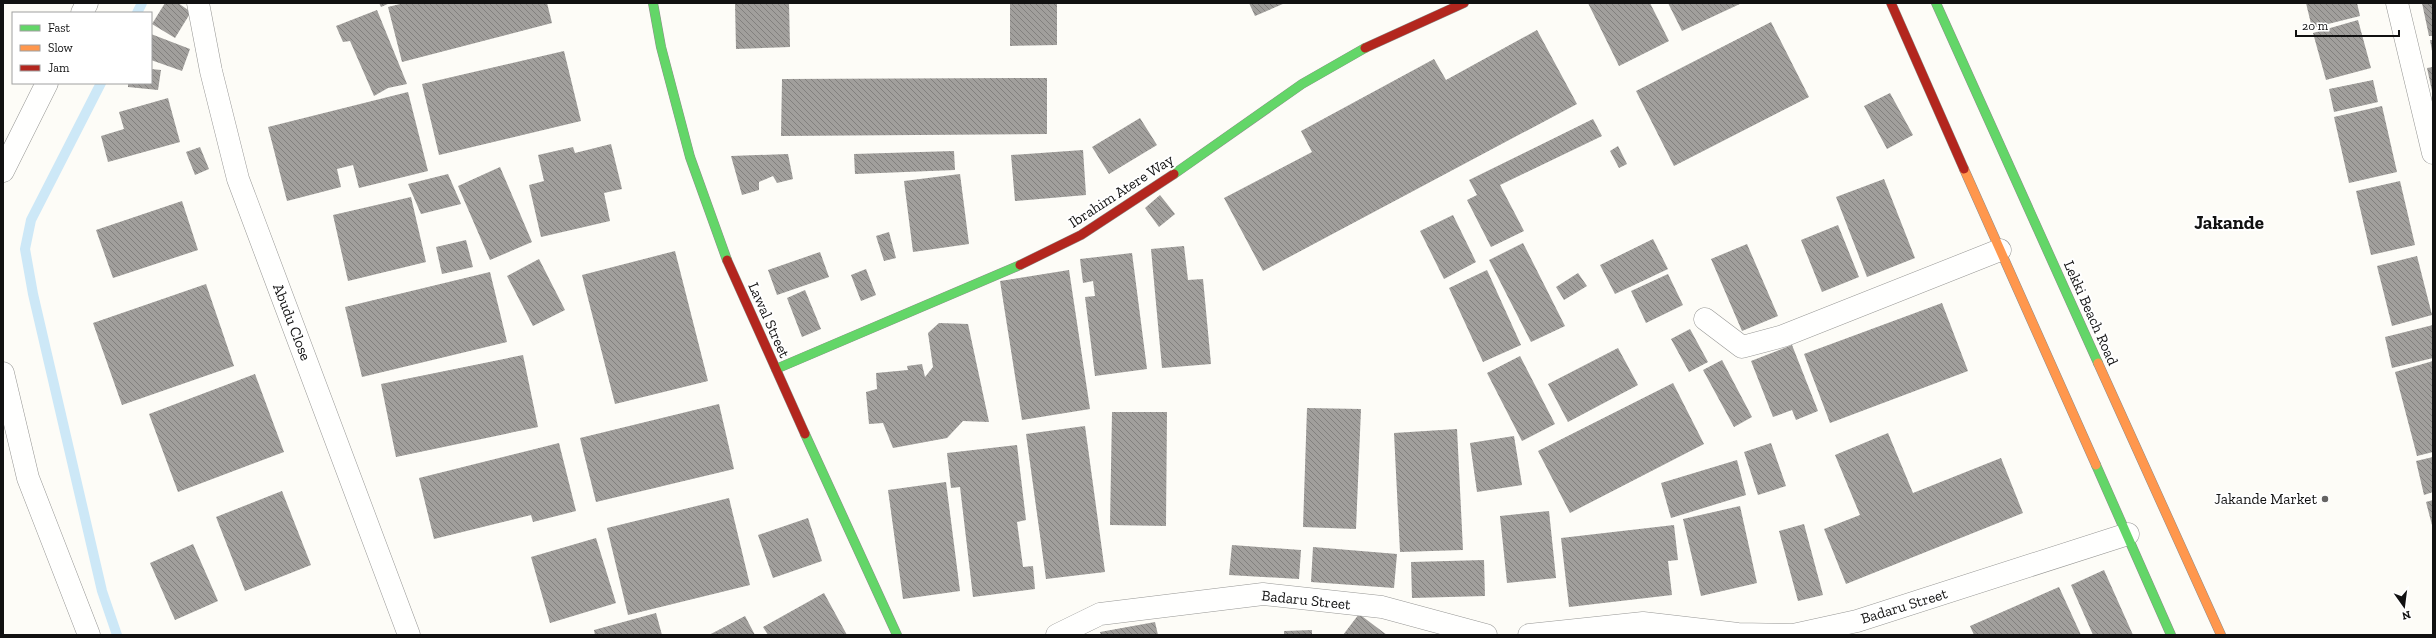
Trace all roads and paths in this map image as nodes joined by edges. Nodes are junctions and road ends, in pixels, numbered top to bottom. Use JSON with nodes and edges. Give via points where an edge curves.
{"nodes":[{"id":1,"x":87,"y":3,"type":"edge"},
{"id":2,"x":198,"y":3,"type":"edge"},
{"id":3,"x":653,"y":3,"type":"edge"},
{"id":4,"x":1464,"y":3,"type":"edge"},
{"id":5,"x":1892,"y":3,"type":"edge"},
{"id":6,"x":1936,"y":3,"type":"edge"},
{"id":7,"x":2397,"y":3,"type":"edge"},
{"id":8,"x":82,"y":12,"type":"edge"},
{"id":9,"x":46,"y":84,"type":"edge"},
{"id":10,"x":2433,"y":154,"type":"edge"},
{"id":11,"x":3,"y":171,"type":"edge"},
{"id":12,"x":2000,"y":250,"type":"junction"},
{"id":13,"x":1705,"y":319,"type":"dead end"},
{"id":14,"x":776,"y":368,"type":"junction"},
{"id":15,"x":3,"y":373,"type":"edge"},
{"id":16,"x":2128,"y":534,"type":"junction"},
{"id":17,"x":89,"y":635,"type":"edge"},
{"id":18,"x":410,"y":635,"type":"edge"},
{"id":19,"x":897,"y":635,"type":"edge"},
{"id":20,"x":1058,"y":635,"type":"edge"},
{"id":21,"x":1486,"y":635,"type":"edge"},
{"id":22,"x":1529,"y":635,"type":"edge"},
{"id":23,"x":2171,"y":635,"type":"edge"},
{"id":24,"x":2221,"y":635,"type":"edge"}],
"edges":[{"from":1,"to":8,"type":"street"},
{"from":2,"to":18,"type":"street","name":"Abudu Close","via":[[211,71],[238,179]]},
{"from":3,"to":14,"type":"street","name":"Lawal Street","via":[[661,47],[690,157],[731,271]]},
{"from":4,"to":14,"type":"street","name":"Ibrahim Atere Way","via":[[1378,41],[1302,84],[1163,182],[1081,235],[1003,274]]},
{"from":5,"to":12,"type":"street"},
{"from":6,"to":24,"type":"street","name":"Lekki Beach Road"},
{"from":7,"to":10,"type":"street"},
{"from":9,"to":11,"type":"street"},
{"from":12,"to":13,"type":"street","via":[[1784,336],[1742,347]]},
{"from":12,"to":16,"type":"street"},
{"from":14,"to":19,"type":"street","name":"Lawal Street"},
{"from":15,"to":17,"type":"street","via":[[28,478]]},
{"from":16,"to":22,"type":"street","name":"Badaru Street","via":[[1857,621],[1794,635],[1738,634],[1644,623]]},
{"from":16,"to":23,"type":"street"},
{"from":20,"to":21,"type":"street","name":"Badaru Street","via":[[1100,614],[1263,594],[1382,608]]}]}
